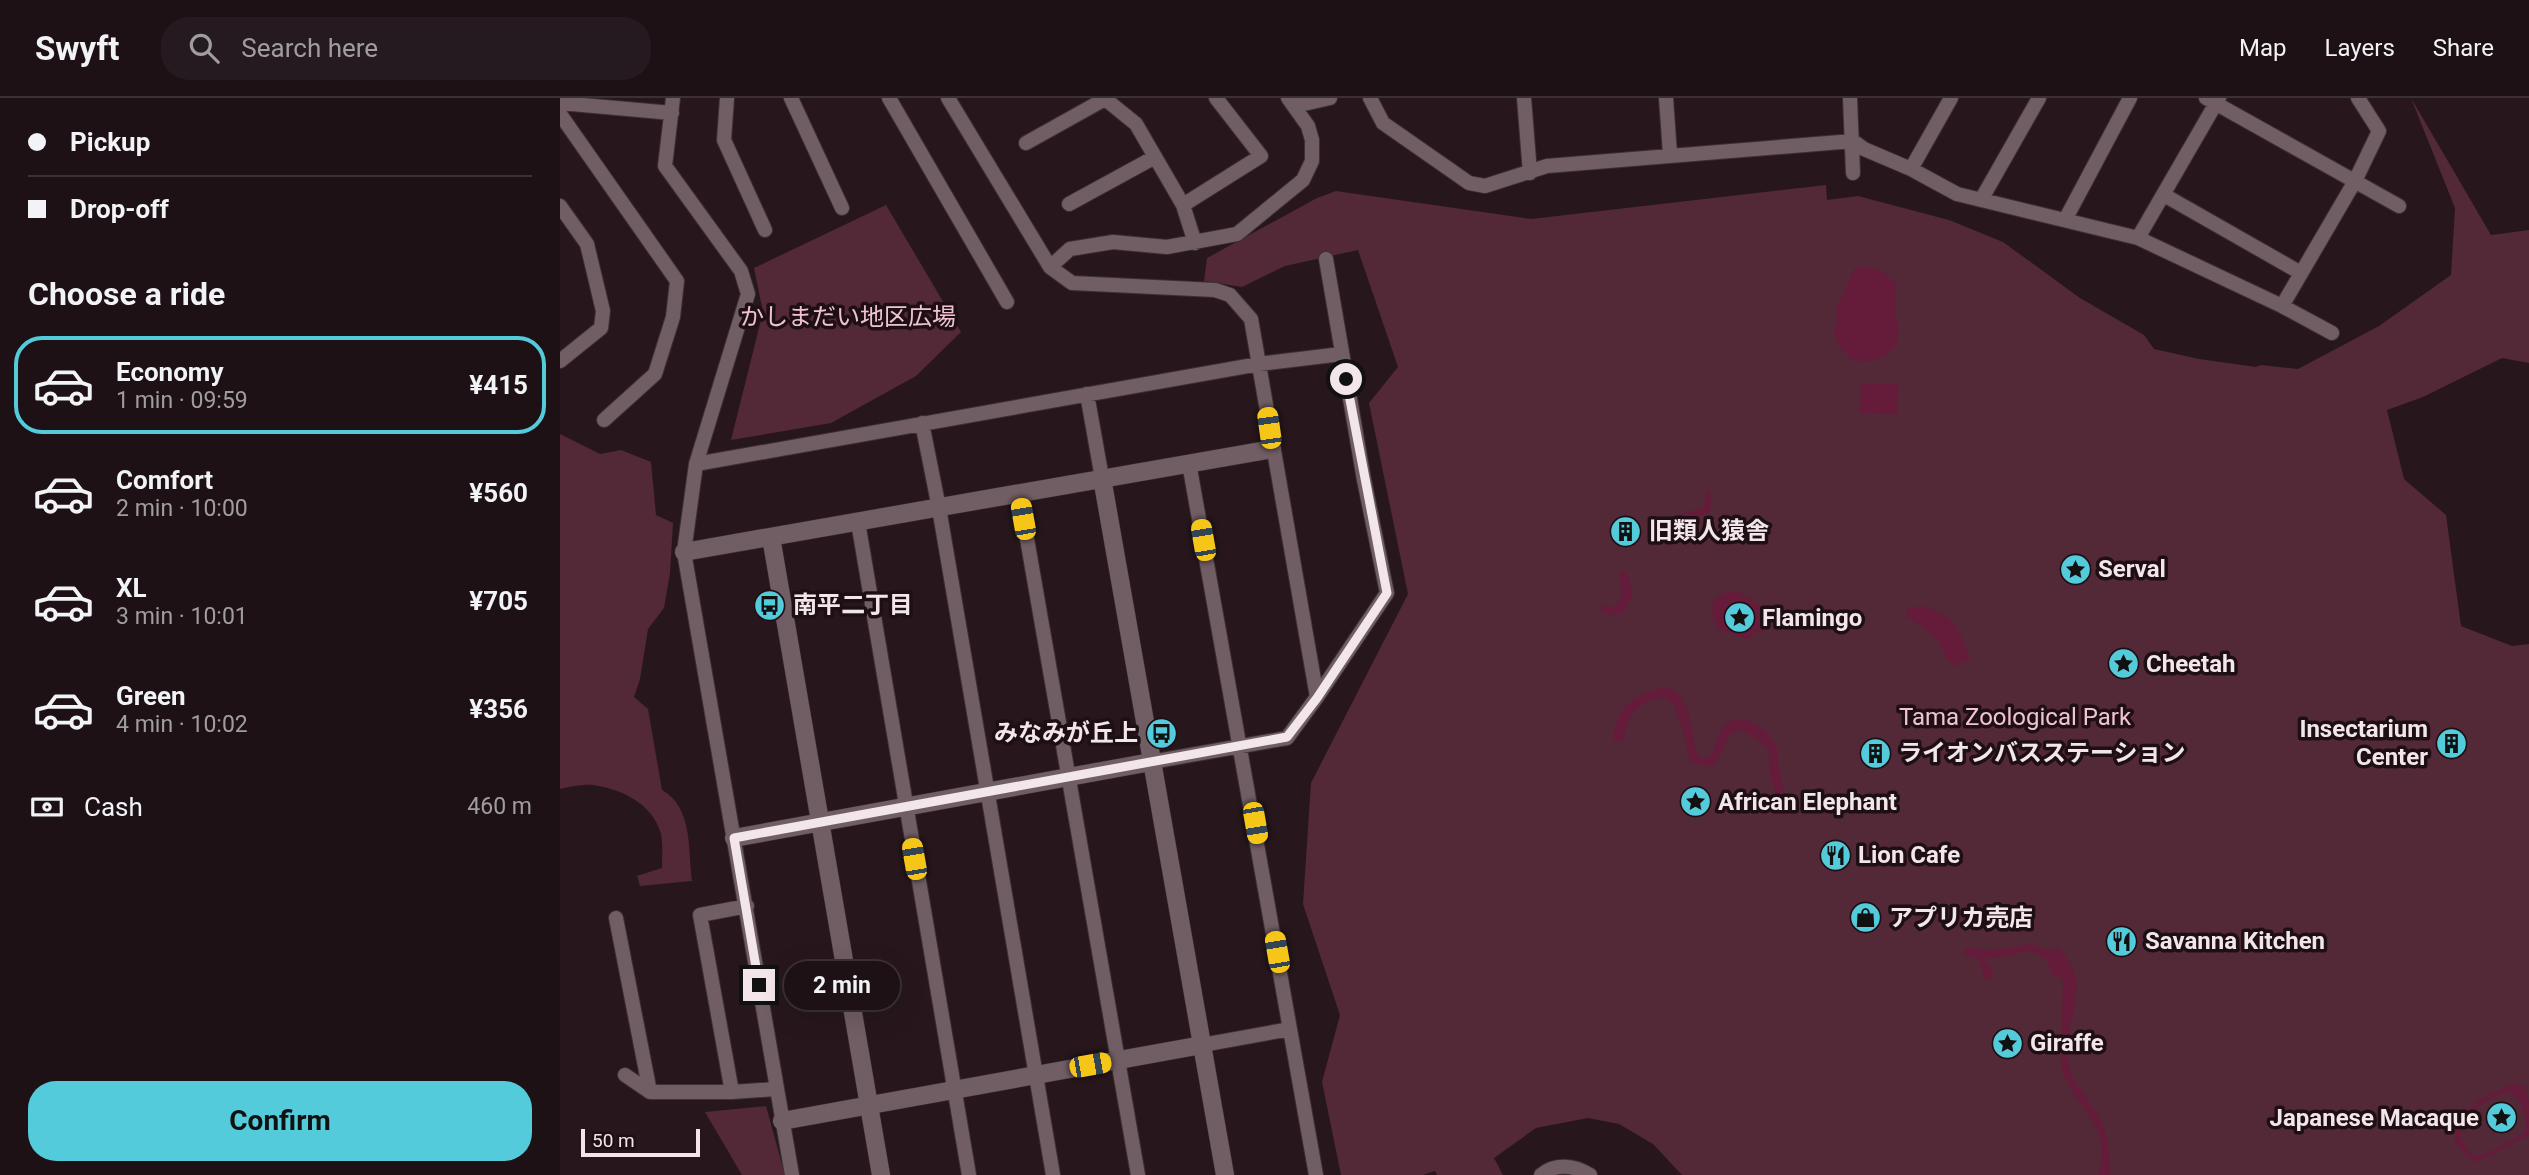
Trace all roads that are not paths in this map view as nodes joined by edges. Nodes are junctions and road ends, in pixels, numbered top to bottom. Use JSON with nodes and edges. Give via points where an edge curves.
{"nodes":[{"id":1,"x":727,"y":98,"type":"edge"},
{"id":2,"x":791,"y":98,"type":"edge"},
{"id":3,"x":889,"y":98,"type":"edge"},
{"id":4,"x":948,"y":98,"type":"edge"},
{"id":5,"x":1104,"y":98,"type":"edge"},
{"id":6,"x":1216,"y":98,"type":"edge"},
{"id":7,"x":1330,"y":98,"type":"edge"},
{"id":8,"x":1370,"y":98,"type":"edge"},
{"id":9,"x":1524,"y":98,"type":"edge"},
{"id":10,"x":1666,"y":98,"type":"edge"},
{"id":11,"x":1850,"y":98,"type":"edge"},
{"id":12,"x":1951,"y":98,"type":"edge"},
{"id":13,"x":2039,"y":98,"type":"edge"},
{"id":14,"x":2130,"y":98,"type":"edge"},
{"id":15,"x":2358,"y":98,"type":"edge"},
{"id":16,"x":2214,"y":100,"type":"edge"},
{"id":17,"x":576,"y":101,"type":"edge"},
{"id":18,"x":1291,"y":102,"type":"edge"},
{"id":19,"x":560,"y":103,"type":"edge"},
{"id":20,"x":672,"y":106,"type":"edge"},
{"id":21,"x":560,"y":114,"type":"edge"},
{"id":22,"x":1853,"y":141,"type":"junction"},
{"id":23,"x":1026,"y":143,"type":"dead end"},
{"id":24,"x":1670,"y":154,"type":"junction"},
{"id":25,"x":1156,"y":157,"type":"junction"},
{"id":26,"x":1911,"y":169,"type":"junction"},
{"id":27,"x":1530,"y":173,"type":"junction"},
{"id":28,"x":1853,"y":173,"type":"dead end"},
{"id":29,"x":2355,"y":181,"type":"junction"},
{"id":30,"x":2164,"y":195,"type":"junction"},
{"id":31,"x":1981,"y":200,"type":"junction"},
{"id":32,"x":1069,"y":204,"type":"dead end"},
{"id":33,"x":560,"y":205,"type":"edge"},
{"id":34,"x":1183,"y":205,"type":"junction"},
{"id":35,"x":2399,"y":206,"type":"dead end"},
{"id":36,"x":842,"y":208,"type":"dead end"},
{"id":37,"x":2065,"y":220,"type":"junction"},
{"id":38,"x":765,"y":230,"type":"dead end"},
{"id":39,"x":2138,"y":238,"type":"junction"},
{"id":40,"x":1195,"y":243,"type":"junction"},
{"id":41,"x":1326,"y":259,"type":"dead end"},
{"id":42,"x":1050,"y":267,"type":"junction"},
{"id":43,"x":2301,"y":273,"type":"junction"},
{"id":44,"x":1007,"y":302,"type":"dead end"},
{"id":45,"x":2282,"y":306,"type":"junction"},
{"id":46,"x":2332,"y":333,"type":"dead end"},
{"id":47,"x":1342,"y":354,"type":"junction"},
{"id":48,"x":560,"y":360,"type":"edge"},
{"id":49,"x":1259,"y":364,"type":"junction"},
{"id":50,"x":1087,"y":394,"type":"junction"},
{"id":51,"x":604,"y":420,"type":"dead end"},
{"id":52,"x":922,"y":423,"type":"junction"},
{"id":53,"x":1272,"y":449,"type":"junction"},
{"id":54,"x":1189,"y":463,"type":"junction"},
{"id":55,"x":696,"y":464,"type":"junction"},
{"id":56,"x":1102,"y":478,"type":"junction"},
{"id":57,"x":1019,"y":493,"type":"junction"},
{"id":58,"x":939,"y":508,"type":"junction"},
{"id":59,"x":858,"y":522,"type":"junction"},
{"id":60,"x":771,"y":537,"type":"junction"},
{"id":61,"x":684,"y":552,"type":"junction"},
{"id":62,"x":1317,"y":698,"type":"junction"},
{"id":63,"x":1241,"y":746,"type":"junction"},
{"id":64,"x":1151,"y":762,"type":"junction"},
{"id":65,"x":1069,"y":777,"type":"junction"},
{"id":66,"x":986,"y":792,"type":"junction"},
{"id":67,"x":905,"y":807,"type":"junction"},
{"id":68,"x":820,"y":823,"type":"junction"},
{"id":69,"x":734,"y":838,"type":"junction"},
{"id":70,"x":747,"y":906,"type":"junction"},
{"id":71,"x":616,"y":918,"type":"dead end"},
{"id":72,"x":1290,"y":1029,"type":"junction"},
{"id":73,"x":1202,"y":1045,"type":"junction"},
{"id":74,"x":1118,"y":1060,"type":"junction"},
{"id":75,"x":625,"y":1074,"type":"dead end"},
{"id":76,"x":1035,"y":1075,"type":"junction"},
{"id":77,"x":776,"y":1089,"type":"junction"},
{"id":78,"x":954,"y":1090,"type":"junction"},
{"id":79,"x":650,"y":1092,"type":"junction"},
{"id":80,"x":732,"y":1092,"type":"junction"},
{"id":81,"x":869,"y":1105,"type":"junction"},
{"id":82,"x":782,"y":1121,"type":"junction"},
{"id":83,"x":792,"y":1175,"type":"edge"},
{"id":84,"x":881,"y":1175,"type":"edge"},
{"id":85,"x":969,"y":1175,"type":"edge"},
{"id":86,"x":1053,"y":1175,"type":"edge"},
{"id":87,"x":1138,"y":1175,"type":"edge"},
{"id":88,"x":1225,"y":1175,"type":"edge"},
{"id":89,"x":1316,"y":1175,"type":"edge"},
{"id":90,"x":1541,"y":1175,"type":"edge"},
{"id":91,"x":1590,"y":1175,"type":"edge"}],
"edges":[{"from":1,"to":38,"type":"street","via":[[724,140]]},
{"from":2,"to":36,"type":"street"},
{"from":3,"to":44,"type":"street"},
{"from":4,"to":42,"type":"street"},
{"from":5,"to":23,"type":"street"},
{"from":5,"to":25,"type":"street","via":[[1136,124]]},
{"from":6,"to":34,"type":"street","via":[[1261,156]]},
{"from":7,"to":18,"type":"street"},
{"from":8,"to":27,"type":"street","via":[[1383,123],[1469,183],[1485,186]]},
{"from":9,"to":27,"type":"street"},
{"from":10,"to":24,"type":"street"},
{"from":11,"to":22,"type":"street"},
{"from":12,"to":26,"type":"street"},
{"from":13,"to":31,"type":"street"},
{"from":14,"to":37,"type":"street"},
{"from":15,"to":29,"type":"street","via":[[2379,131]]},
{"from":16,"to":29,"type":"street"},
{"from":16,"to":30,"type":"street"},
{"from":17,"to":19,"type":"street"},
{"from":17,"to":20,"type":"street"},
{"from":18,"to":40,"type":"street","via":[[1312,140],[1312,161],[1303,180],[1237,234]]},
{"from":20,"to":55,"type":"street","via":[[665,166],[741,271],[748,294]]},
{"from":21,"to":51,"type":"street","via":[[677,282],[673,317],[655,374]]},
{"from":22,"to":24,"type":"street"},
{"from":22,"to":26,"type":"street"},
{"from":22,"to":28,"type":"street"},
{"from":24,"to":27,"type":"street","via":[[1547,166]]},
{"from":25,"to":32,"type":"street"},
{"from":25,"to":34,"type":"street"},
{"from":26,"to":31,"type":"street","via":[[1957,194]]},
{"from":29,"to":35,"type":"street"},
{"from":29,"to":43,"type":"street"},
{"from":30,"to":39,"type":"street"},
{"from":30,"to":43,"type":"street"},
{"from":31,"to":37,"type":"street"},
{"from":33,"to":48,"type":"street","via":[[587,244],[603,311],[601,328]]},
{"from":34,"to":40,"type":"street"},
{"from":37,"to":39,"type":"street"},
{"from":39,"to":45,"type":"street"},
{"from":40,"to":42,"type":"street","via":[[1167,247],[1113,242],[1070,250]]},
{"from":41,"to":47,"type":"street"},
{"from":42,"to":49,"type":"street","via":[[1072,283],[1215,290],[1230,295],[1251,318]]},
{"from":43,"to":45,"type":"street"},
{"from":45,"to":46,"type":"street"},
{"from":47,"to":49,"type":"street"},
{"from":47,"to":62,"type":"street","via":[[1387,593]]},
{"from":49,"to":50,"type":"street"},
{"from":49,"to":53,"type":"street"},
{"from":50,"to":52,"type":"street"},
{"from":50,"to":56,"type":"street"},
{"from":52,"to":55,"type":"street"},
{"from":52,"to":58,"type":"street"},
{"from":53,"to":54,"type":"street"},
{"from":53,"to":62,"type":"street"},
{"from":54,"to":56,"type":"street"},
{"from":54,"to":63,"type":"street"},
{"from":55,"to":61,"type":"street"},
{"from":56,"to":57,"type":"street"},
{"from":56,"to":64,"type":"street"},
{"from":57,"to":58,"type":"street"},
{"from":57,"to":65,"type":"street"},
{"from":58,"to":59,"type":"street"},
{"from":58,"to":66,"type":"street"},
{"from":59,"to":60,"type":"street"},
{"from":59,"to":67,"type":"street"},
{"from":60,"to":61,"type":"street"},
{"from":60,"to":68,"type":"street"},
{"from":61,"to":69,"type":"street"},
{"from":62,"to":63,"type":"street","via":[[1287,737]]},
{"from":63,"to":64,"type":"street"},
{"from":63,"to":72,"type":"street"},
{"from":64,"to":65,"type":"street"},
{"from":64,"to":73,"type":"street"},
{"from":65,"to":66,"type":"street"},
{"from":65,"to":74,"type":"street"},
{"from":66,"to":67,"type":"street"},
{"from":66,"to":76,"type":"street"},
{"from":67,"to":68,"type":"street"},
{"from":67,"to":78,"type":"street"},
{"from":68,"to":69,"type":"street"},
{"from":68,"to":81,"type":"street"},
{"from":69,"to":70,"type":"street"},
{"from":70,"to":77,"type":"street"},
{"from":70,"to":80,"type":"street","via":[[700,915]]},
{"from":71,"to":79,"type":"street"},
{"from":72,"to":73,"type":"street"},
{"from":72,"to":89,"type":"street"},
{"from":73,"to":74,"type":"street"},
{"from":73,"to":88,"type":"street"},
{"from":74,"to":76,"type":"street"},
{"from":74,"to":87,"type":"street"},
{"from":75,"to":79,"type":"street"},
{"from":76,"to":78,"type":"street"},
{"from":76,"to":86,"type":"street"},
{"from":77,"to":80,"type":"street"},
{"from":77,"to":82,"type":"street"},
{"from":78,"to":81,"type":"street"},
{"from":78,"to":85,"type":"street"},
{"from":79,"to":80,"type":"street"},
{"from":81,"to":82,"type":"street"},
{"from":81,"to":84,"type":"street"},
{"from":82,"to":83,"type":"street"},
{"from":90,"to":91,"type":"street","via":[[1549,1168],[1564,1166]]}]}
